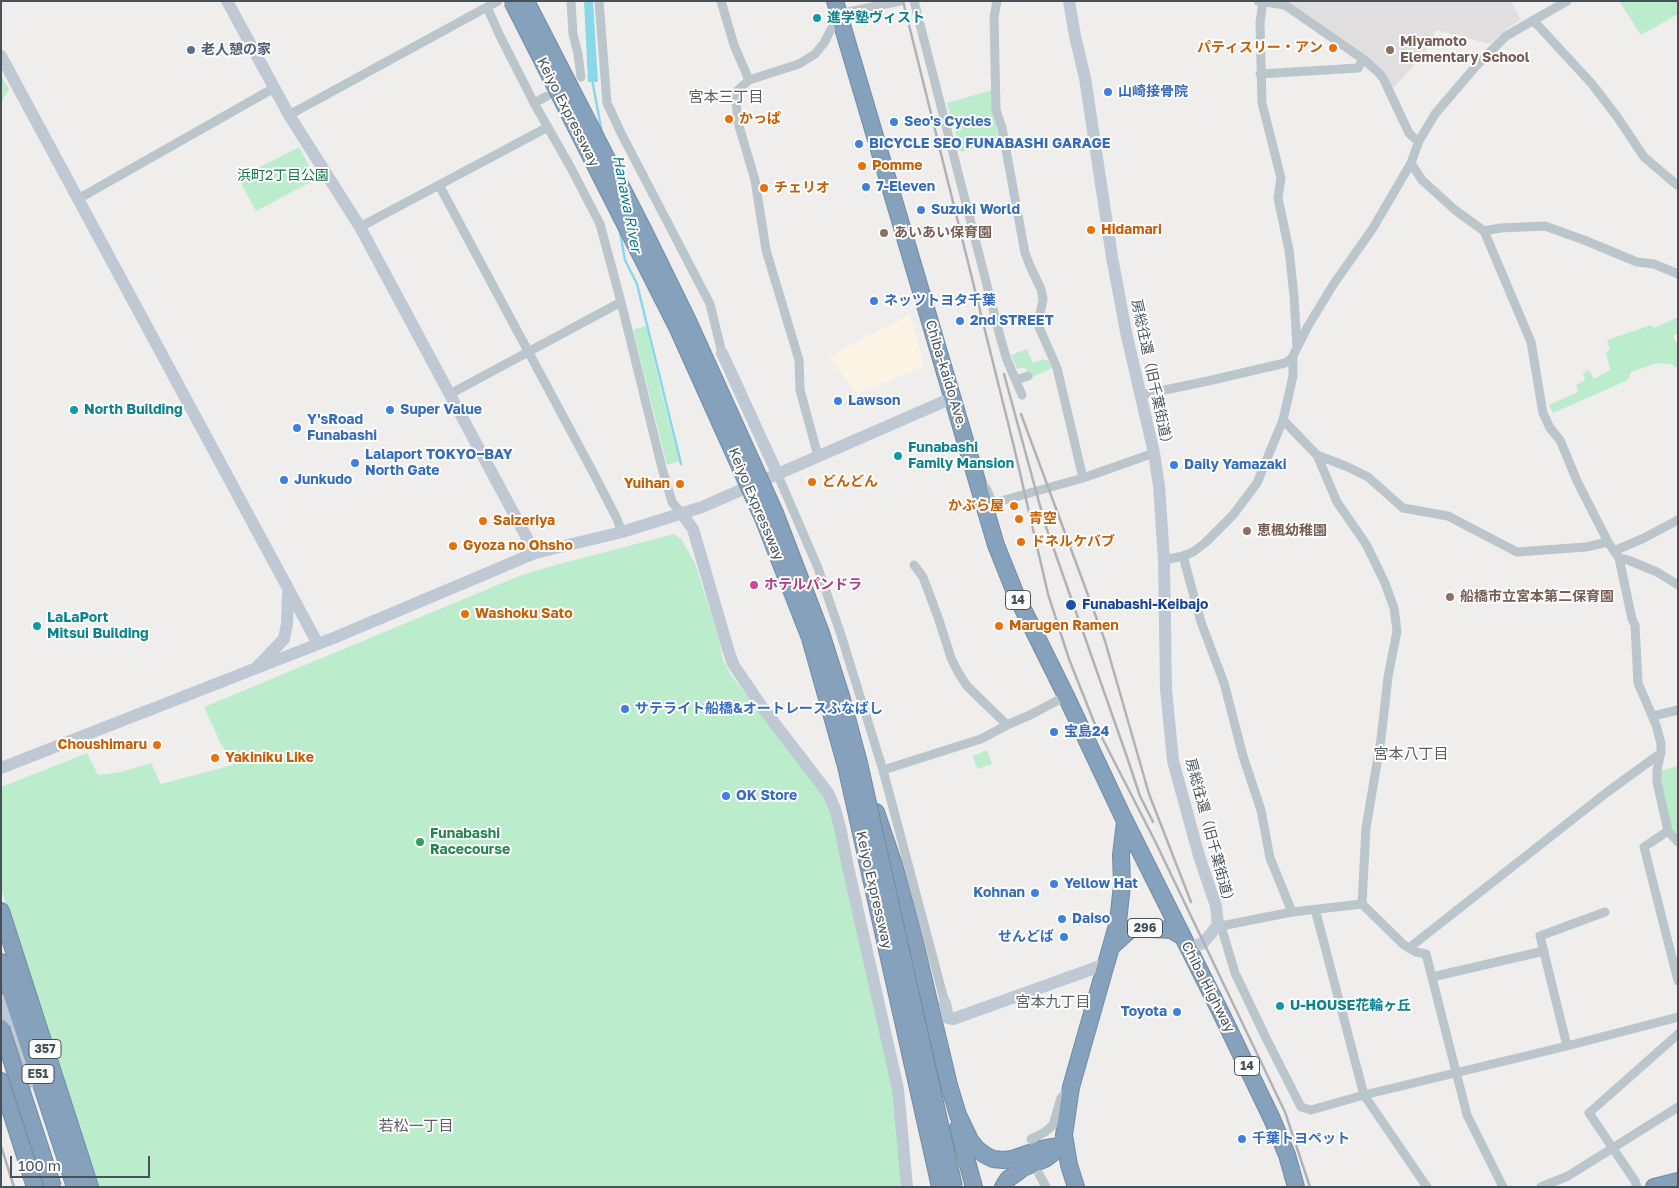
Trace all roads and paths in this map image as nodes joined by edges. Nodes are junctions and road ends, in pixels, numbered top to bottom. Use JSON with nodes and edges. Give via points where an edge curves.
{"nodes":[{"id":1,"x":227,"y":1,"type":"edge"},
{"id":2,"x":512,"y":1,"type":"edge"},
{"id":3,"x":526,"y":1,"type":"edge"},
{"id":4,"x":571,"y":1,"type":"edge"},
{"id":5,"x":599,"y":1,"type":"edge"},
{"id":6,"x":720,"y":1,"type":"edge"},
{"id":7,"x":900,"y":1,"type":"edge"},
{"id":8,"x":914,"y":1,"type":"edge"},
{"id":9,"x":997,"y":1,"type":"edge"},
{"id":10,"x":1070,"y":1,"type":"edge"},
{"id":11,"x":1258,"y":1,"type":"edge"},
{"id":12,"x":498,"y":2,"type":"edge"},
{"id":13,"x":1263,"y":2,"type":"edge"},
{"id":14,"x":1564,"y":2,"type":"edge"},
{"id":15,"x":1283,"y":3,"type":"edge"},
{"id":16,"x":487,"y":8,"type":"junction"},
{"id":17,"x":837,"y":8,"type":"edge"},
{"id":18,"x":1533,"y":20,"type":"junction"},
{"id":19,"x":1,"y":56,"type":"edge"},
{"id":20,"x":1363,"y":59,"type":"junction"},
{"id":21,"x":1260,"y":74,"type":"junction"},
{"id":22,"x":581,"y":77,"type":"dead end"},
{"id":23,"x":750,"y":80,"type":"junction"},
{"id":24,"x":274,"y":88,"type":"junction"},
{"id":25,"x":547,"y":96,"type":"dead end"},
{"id":26,"x":534,"y":103,"type":"junction"},
{"id":27,"x":289,"y":115,"type":"junction"},
{"id":28,"x":548,"y":126,"type":"junction"},
{"id":29,"x":1419,"y":141,"type":"junction"},
{"id":30,"x":1411,"y":164,"type":"junction"},
{"id":31,"x":439,"y":185,"type":"junction"},
{"id":32,"x":1676,"y":185,"type":"edge"},
{"id":33,"x":78,"y":199,"type":"junction"},
{"id":34,"x":360,"y":227,"type":"junction"},
{"id":35,"x":1484,"y":231,"type":"junction"},
{"id":36,"x":1678,"y":274,"type":"edge"},
{"id":37,"x":621,"y":302,"type":"junction"},
{"id":38,"x":529,"y":352,"type":"junction"},
{"id":39,"x":1295,"y":352,"type":"junction"},
{"id":40,"x":722,"y":353,"type":"joint"},
{"id":41,"x":1028,"y":376,"type":"dead end"},
{"id":42,"x":1016,"y":380,"type":"junction"},
{"id":43,"x":450,"y":394,"type":"junction"},
{"id":44,"x":1022,"y":395,"type":"dead end"},
{"id":45,"x":1141,"y":395,"type":"junction"},
{"id":46,"x":952,"y":398,"type":"junction"},
{"id":47,"x":1283,"y":420,"type":"junction"},
{"id":48,"x":1154,"y":453,"type":"junction"},
{"id":49,"x":1317,"y":455,"type":"junction"},
{"id":50,"x":818,"y":456,"type":"junction"},
{"id":51,"x":970,"y":456,"type":"junction"},
{"id":52,"x":777,"y":473,"type":"junction"},
{"id":53,"x":1083,"y":478,"type":"junction"},
{"id":54,"x":682,"y":514,"type":"junction"},
{"id":55,"x":1678,"y":520,"type":"edge"},
{"id":56,"x":622,"y":532,"type":"junction"},
{"id":57,"x":1608,"y":542,"type":"junction"},
{"id":58,"x":535,"y":553,"type":"junction"},
{"id":59,"x":1617,"y":555,"type":"junction"},
{"id":60,"x":1184,"y":556,"type":"junction"},
{"id":61,"x":1164,"y":560,"type":"junction"},
{"id":62,"x":914,"y":565,"type":"dead end"},
{"id":63,"x":1678,"y":585,"type":"edge"},
{"id":64,"x":288,"y":590,"type":"junction"},
{"id":65,"x":318,"y":644,"type":"junction"},
{"id":66,"x":255,"y":669,"type":"junction"},
{"id":67,"x":1066,"y":696,"type":"junction"},
{"id":68,"x":1678,"y":710,"type":"edge"},
{"id":69,"x":1653,"y":716,"type":"junction"},
{"id":70,"x":1006,"y":725,"type":"junction"},
{"id":71,"x":1661,"y":752,"type":"junction"},
{"id":72,"x":859,"y":763,"type":"junction"},
{"id":73,"x":1,"y":768,"type":"edge"},
{"id":74,"x":883,"y":770,"type":"junction"},
{"id":75,"x":1125,"y":822,"type":"junction"},
{"id":76,"x":1668,"y":831,"type":"junction"},
{"id":77,"x":1678,"y":842,"type":"edge"},
{"id":78,"x":1362,"y":904,"type":"junction"},
{"id":79,"x":1315,"y":909,"type":"junction"},
{"id":80,"x":1,"y":911,"type":"edge"},
{"id":81,"x":1292,"y":912,"type":"junction"},
{"id":82,"x":1605,"y":912,"type":"dead end"},
{"id":83,"x":1219,"y":925,"type":"junction"},
{"id":84,"x":1186,"y":943,"type":"junction"},
{"id":85,"x":1112,"y":946,"type":"junction"},
{"id":86,"x":1409,"y":948,"type":"junction"},
{"id":87,"x":1544,"y":951,"type":"junction"},
{"id":88,"x":1,"y":962,"type":"edge"},
{"id":89,"x":1106,"y":964,"type":"junction"},
{"id":90,"x":1432,"y":977,"type":"junction"},
{"id":91,"x":1678,"y":980,"type":"edge"},
{"id":92,"x":1,"y":1000,"type":"edge"},
{"id":93,"x":945,"y":1003,"type":"joint"},
{"id":94,"x":1678,"y":1016,"type":"edge"},
{"id":95,"x":1,"y":1028,"type":"edge"},
{"id":96,"x":1678,"y":1034,"type":"edge"},
{"id":97,"x":1566,"y":1046,"type":"junction"},
{"id":98,"x":1456,"y":1074,"type":"junction"},
{"id":99,"x":1,"y":1081,"type":"edge"},
{"id":100,"x":949,"y":1085,"type":"junction"},
{"id":101,"x":1071,"y":1087,"type":"junction"},
{"id":102,"x":1364,"y":1095,"type":"junction"},
{"id":103,"x":1678,"y":1107,"type":"edge"},
{"id":104,"x":1033,"y":1142,"type":"dead end"},
{"id":105,"x":1065,"y":1145,"type":"junction"},
{"id":106,"x":1612,"y":1148,"type":"junction"},
{"id":107,"x":1039,"y":1174,"type":"dead end"},
{"id":108,"x":1678,"y":1181,"type":"edge"},
{"id":109,"x":35,"y":1187,"type":"edge"},
{"id":110,"x":52,"y":1187,"type":"edge"},
{"id":111,"x":74,"y":1187,"type":"edge"},
{"id":112,"x":90,"y":1187,"type":"edge"},
{"id":113,"x":907,"y":1187,"type":"edge"},
{"id":114,"x":940,"y":1187,"type":"edge"},
{"id":115,"x":954,"y":1187,"type":"edge"},
{"id":116,"x":974,"y":1187,"type":"edge"},
{"id":117,"x":1003,"y":1187,"type":"edge"},
{"id":118,"x":1046,"y":1187,"type":"edge"},
{"id":119,"x":1076,"y":1187,"type":"edge"},
{"id":120,"x":1296,"y":1187,"type":"edge"},
{"id":121,"x":1427,"y":1187,"type":"edge"},
{"id":122,"x":1503,"y":1187,"type":"edge"},
{"id":123,"x":1541,"y":1187,"type":"edge"},
{"id":124,"x":1637,"y":1187,"type":"edge"},
{"id":125,"x":1654,"y":1187,"type":"edge"}],
"edges":[{"from":1,"to":24,"type":"street"},
{"from":2,"to":114,"type":"highway","name":"Keiyo Expressway","bridge":true,"via":[[678,329],[763,518],[810,638],[846,766]]},
{"from":3,"to":72,"type":"highway","name":"Keiyo Expressway","bridge":true,"via":[[647,238],[775,513],[820,633]]},
{"from":4,"to":22,"type":"street"},
{"from":5,"to":40,"type":"street","via":[[607,104],[710,304]]},
{"from":6,"to":23,"type":"street","via":[[734,45]]},
{"from":7,"to":17,"type":"street"},
{"from":8,"to":42,"type":"street","via":[[1007,360]]},
{"from":9,"to":53,"type":"street","via":[[994,17],[996,110],[1025,253],[1043,299],[1039,327],[1057,368]]},
{"from":10,"to":45,"type":"street","name":"房総往還（旧千葉街道）","via":[[1122,313]]},
{"from":11,"to":13,"type":"street"},
{"from":12,"to":16,"type":"street"},
{"from":13,"to":15,"type":"street"},
{"from":13,"to":21,"type":"street"},
{"from":14,"to":18,"type":"street"},
{"from":15,"to":20,"type":"street"},
{"from":16,"to":26,"type":"street"},
{"from":16,"to":27,"type":"street"},
{"from":17,"to":23,"type":"street","via":[[824,43],[815,54],[799,64]]},
{"from":17,"to":46,"type":"highway","name":"Chiba-kaido Ave.","number":"14"},
{"from":18,"to":29,"type":"street","via":[[1494,47],[1435,114]]},
{"from":18,"to":32,"type":"street","via":[[1592,84],[1644,157]]},
{"from":19,"to":33,"type":"street"},
{"from":20,"to":21,"type":"street","via":[[1358,68]]},
{"from":20,"to":29,"type":"street","via":[[1383,78],[1409,133]]},
{"from":21,"to":39,"type":"street","via":[[1262,103],[1281,178],[1278,198],[1289,250]]},
{"from":23,"to":50,"type":"street","via":[[735,95],[739,126],[755,180],[766,250],[800,360],[800,390]]},
{"from":24,"to":27,"type":"street"},
{"from":24,"to":33,"type":"street"},
{"from":25,"to":26,"type":"street"},
{"from":26,"to":28,"type":"street"},
{"from":27,"to":34,"type":"street"},
{"from":28,"to":31,"type":"street"},
{"from":28,"to":37,"type":"street","via":[[600,224]]},
{"from":29,"to":30,"type":"street"},
{"from":30,"to":35,"type":"street","via":[[1422,180]]},
{"from":30,"to":39,"type":"street","via":[[1373,228],[1333,285]]},
{"from":31,"to":34,"type":"street"},
{"from":31,"to":38,"type":"street"},
{"from":33,"to":64,"type":"street"},
{"from":34,"to":43,"type":"street"},
{"from":35,"to":36,"type":"street","via":[[1544,226],[1637,262],[1654,264]]},
{"from":35,"to":57,"type":"street","via":[[1531,342],[1542,413],[1560,440]]},
{"from":37,"to":38,"type":"street"},
{"from":37,"to":54,"type":"street","via":[[662,468],[672,502]]},
{"from":38,"to":43,"type":"street"},
{"from":38,"to":56,"type":"street"},
{"from":39,"to":45,"type":"street","via":[[1285,363]]},
{"from":39,"to":47,"type":"street"},
{"from":40,"to":52,"type":"street"},
{"from":41,"to":42,"type":"street"},
{"from":42,"to":44,"type":"street"},
{"from":43,"to":58,"type":"street"},
{"from":45,"to":48,"type":"street","name":"房総往還（旧千葉街道）"},
{"from":46,"to":50,"type":"street"},
{"from":46,"to":51,"type":"highway","name":"Chiba-kaido Ave.","number":"14"},
{"from":47,"to":49,"type":"street"},
{"from":47,"to":60,"type":"street","via":[[1257,482],[1244,502],[1205,543]]},
{"from":48,"to":53,"type":"street"},
{"from":48,"to":61,"type":"street","name":"房総往還（旧千葉街道）"},
{"from":49,"to":57,"type":"street","via":[[1368,477],[1403,508],[1448,516],[1517,552],[1586,547]]},
{"from":49,"to":78,"type":"street","via":[[1337,502],[1366,544],[1385,583],[1394,608],[1397,630],[1366,828]]},
{"from":50,"to":52,"type":"street"},
{"from":51,"to":53,"type":"street","via":[[978,460],[988,496],[995,502]]},
{"from":51,"to":67,"type":"highway","name":"Chiba-kaido Ave.","number":"14","via":[[990,525],[1016,595]]},
{"from":52,"to":54,"type":"street"},
{"from":52,"to":74,"type":"street","via":[[821,577]]},
{"from":54,"to":56,"type":"street"},
{"from":54,"to":113,"type":"street","via":[[693,529],[733,664],[828,793],[834,809],[898,1089]]},
{"from":55,"to":59,"type":"street"},
{"from":56,"to":58,"type":"street"},
{"from":57,"to":59,"type":"street"},
{"from":58,"to":65,"type":"street"},
{"from":59,"to":63,"type":"street"},
{"from":59,"to":69,"type":"street","via":[[1635,625],[1638,683]]},
{"from":60,"to":61,"type":"street"},
{"from":60,"to":81,"type":"street","via":[[1201,622],[1224,683],[1261,810],[1270,858]]},
{"from":61,"to":83,"type":"street","name":"房総往還（旧千葉街道）","via":[[1165,674],[1173,761]]},
{"from":62,"to":70,"type":"street","via":[[923,577],[958,672],[967,686]]},
{"from":64,"to":65,"type":"street"},
{"from":64,"to":66,"type":"street","via":[[288,624],[284,639]]},
{"from":65,"to":66,"type":"street"},
{"from":66,"to":73,"type":"street"},
{"from":67,"to":70,"type":"street"},
{"from":67,"to":75,"type":"highway","name":"Chiba Highway","number":"14"},
{"from":68,"to":69,"type":"street"},
{"from":69,"to":71,"type":"street"},
{"from":70,"to":74,"type":"street","via":[[981,739]]},
{"from":71,"to":76,"type":"street","via":[[1657,782]]},
{"from":71,"to":86,"type":"street"},
{"from":72,"to":100,"type":"highway","bridge":true,"via":[[899,883]]},
{"from":72,"to":115,"type":"highway","name":"Keiyo Expressway","bridge":true},
{"from":74,"to":93,"type":"street"},
{"from":75,"to":84,"type":"highway","name":"Chiba Highway","number":"14"},
{"from":75,"to":85,"type":"highway","number":"296","via":[[1120,908]]},
{"from":76,"to":77,"type":"street"},
{"from":76,"to":91,"type":"street","via":[[1644,847]]},
{"from":78,"to":79,"type":"street"},
{"from":78,"to":86,"type":"street"},
{"from":79,"to":81,"type":"street"},
{"from":79,"to":102,"type":"street"},
{"from":80,"to":112,"type":"highway","number":"357"},
{"from":81,"to":83,"type":"street"},
{"from":82,"to":87,"type":"street","via":[[1540,936]]},
{"from":83,"to":84,"type":"street","name":"房総往還（旧千葉街道）","via":[[1203,942]]},
{"from":83,"to":102,"type":"street","via":[[1235,973],[1302,1107],[1311,1110]]},
{"from":84,"to":85,"type":"highway","number":"296","via":[[1171,930],[1132,928]]},
{"from":84,"to":120,"type":"highway","name":"Chiba Highway","number":"14","via":[[1272,1119]]},
{"from":85,"to":89,"type":"highway","number":"296"},
{"from":86,"to":90,"type":"street","via":[[1426,954]]},
{"from":87,"to":90,"type":"street"},
{"from":87,"to":97,"type":"street"},
{"from":88,"to":111,"type":"highway","number":"E51"},
{"from":89,"to":93,"type":"street","via":[[953,1019],[948,1018]]},
{"from":89,"to":101,"type":"highway","number":"296"},
{"from":90,"to":98,"type":"street"},
{"from":92,"to":110,"type":"street","via":[[52,1161]]},
{"from":94,"to":97,"type":"street"},
{"from":95,"to":110,"type":"highway","number":"E51","bridge":true},
{"from":96,"to":106,"type":"street","via":[[1589,1114]]},
{"from":97,"to":98,"type":"street"},
{"from":98,"to":102,"type":"street"},
{"from":98,"to":122,"type":"street","via":[[1467,1114]]},
{"from":99,"to":109,"type":"highway"},
{"from":100,"to":105,"type":"highway","via":[[964,1129],[985,1155],[993,1159],[1012,1159]]},
{"from":100,"to":116,"type":"highway"},
{"from":101,"to":104,"type":"street","via":[[1061,1098],[1053,1125],[1032,1139]]},
{"from":101,"to":105,"type":"highway","number":"296"},
{"from":102,"to":121,"type":"street"},
{"from":103,"to":106,"type":"street"},
{"from":105,"to":117,"type":"highway","via":[[1015,1174]]},
{"from":105,"to":119,"type":"highway","number":"296"},
{"from":106,"to":123,"type":"street","via":[[1568,1176]]},
{"from":106,"to":124,"type":"street"},
{"from":107,"to":118,"type":"street"},
{"from":108,"to":125,"type":"highway"}]}
